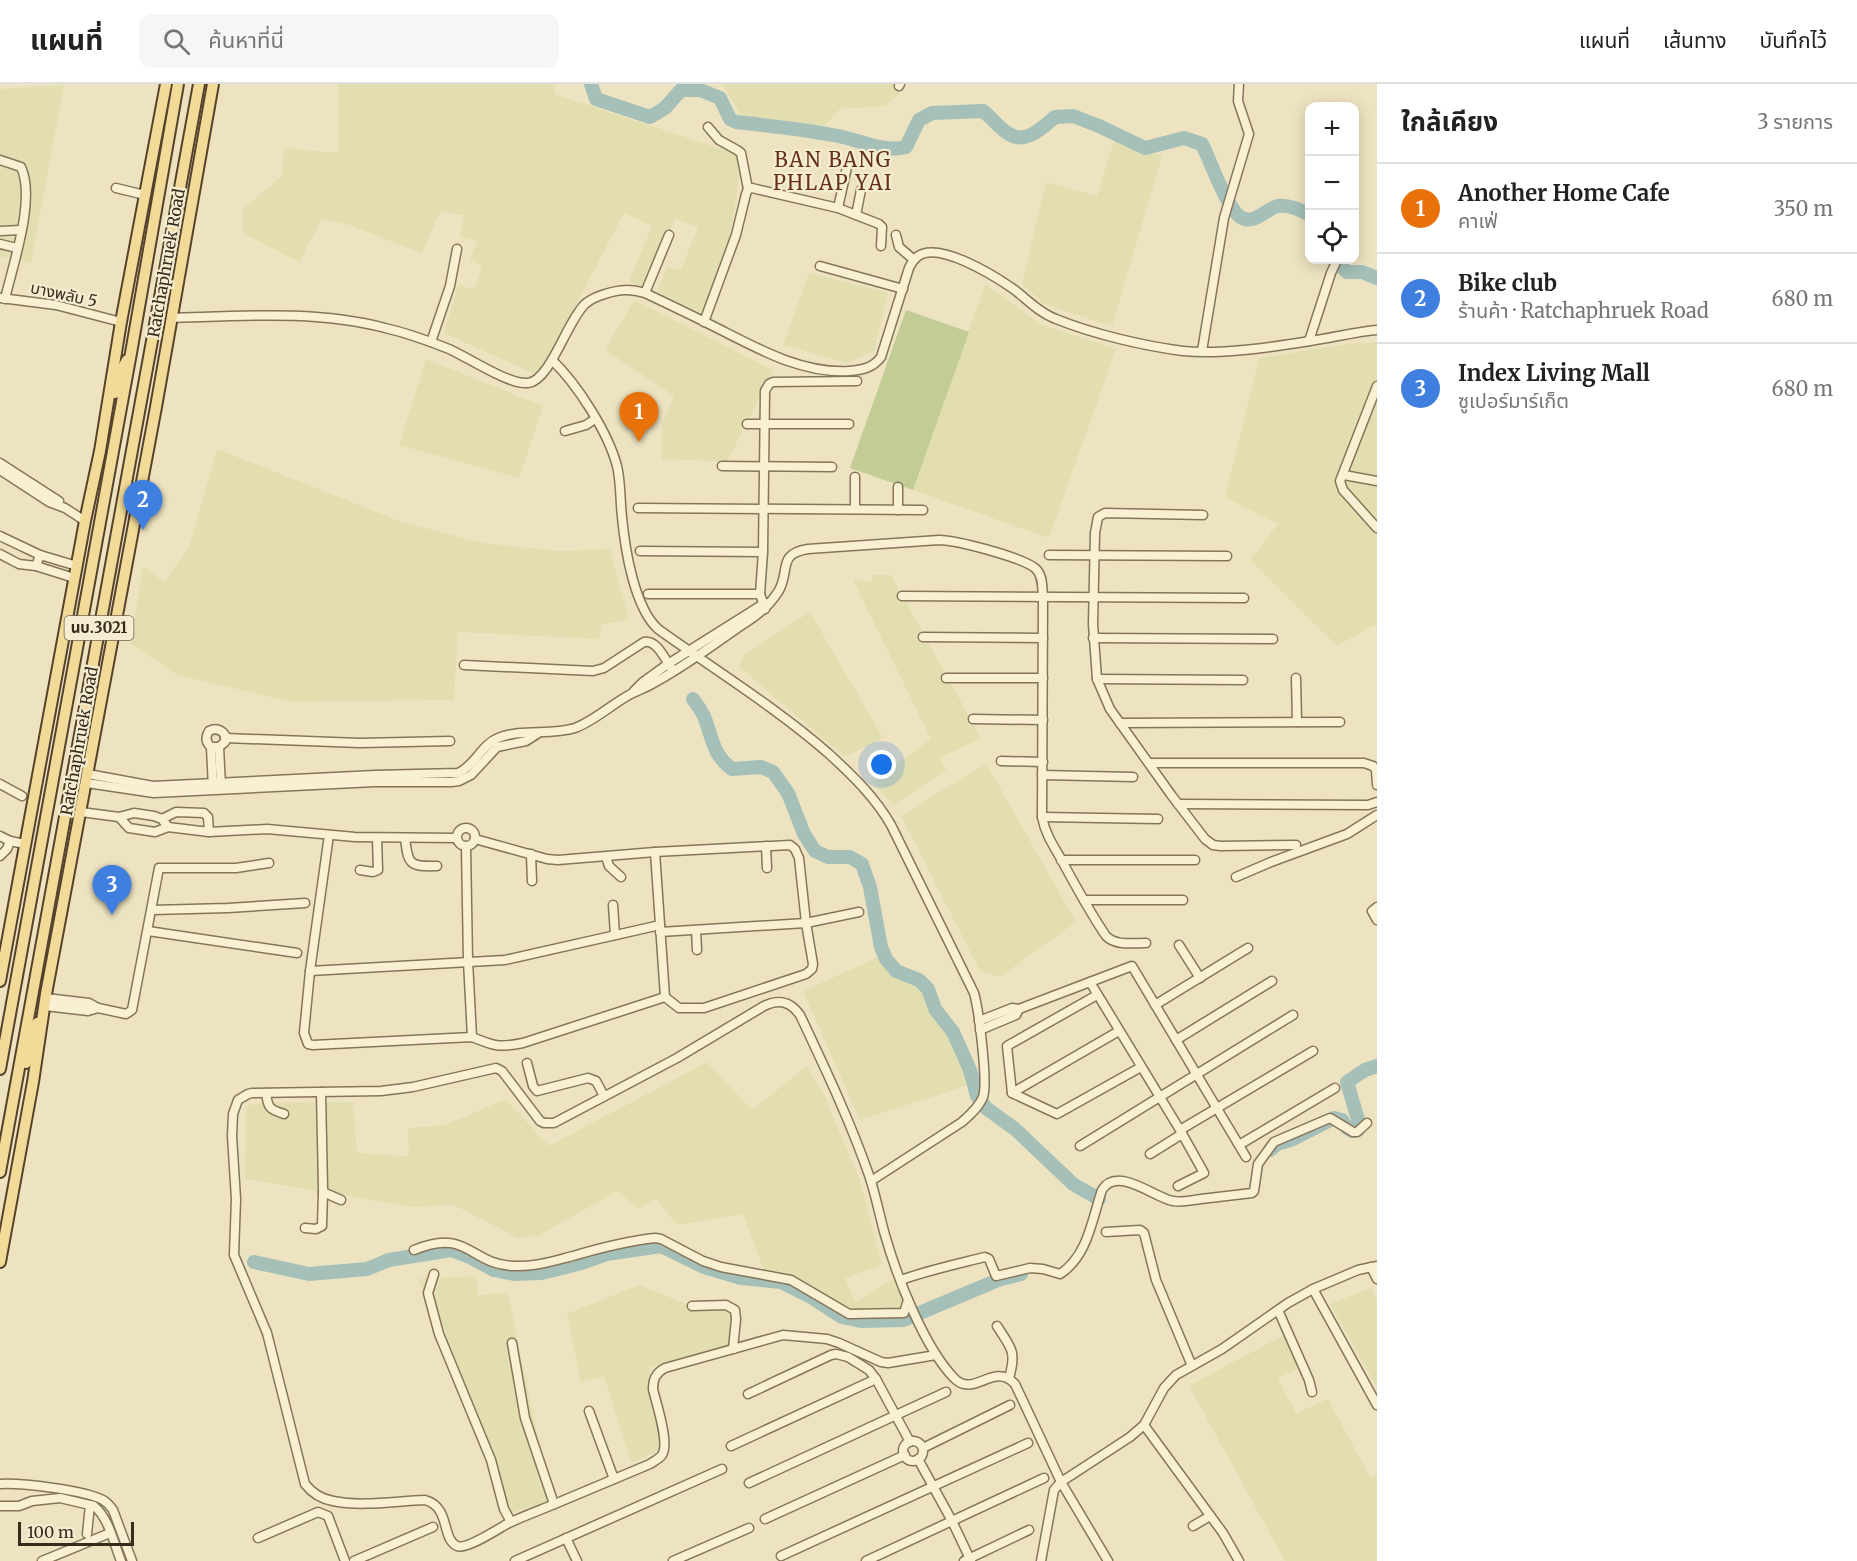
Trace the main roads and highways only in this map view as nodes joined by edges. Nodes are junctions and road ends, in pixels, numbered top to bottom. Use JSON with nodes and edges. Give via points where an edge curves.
{"nodes":[{"id":1,"x":166,"y":84,"type":"edge"},
{"id":2,"x":176,"y":84,"type":"edge"},
{"id":3,"x":199,"y":84,"type":"edge"},
{"id":4,"x":208,"y":84,"type":"edge"},
{"id":5,"x":213,"y":84,"type":"edge"},
{"id":6,"x":208,"y":109,"type":"junction"},
{"id":7,"x":131,"y":353,"type":"junction"},
{"id":8,"x":100,"y":451,"type":"junction"},
{"id":9,"x":0,"y":981,"type":"edge"},
{"id":10,"x":46,"y":999,"type":"junction"},
{"id":11,"x":0,"y":1069,"type":"edge"},
{"id":12,"x":16,"y":1084,"type":"junction"},
{"id":13,"x":0,"y":1172,"type":"edge"},
{"id":14,"x":0,"y":1262,"type":"edge"}],
"edges":[{"from":1,"to":8,"type":"main road","name":"Ratchaphruek Road","number":"นบ.3021"},
{"from":2,"to":7,"type":"main road","name":"Ratchaphruek Road","number":"นบ.3021"},
{"from":3,"to":12,"type":"main road","name":"Ratchaphruek Road","number":"นบ.3021"},
{"from":4,"to":6,"type":"main road"},
{"from":5,"to":6,"type":"main road","name":"Ratchaphruek Road","number":"นบ.3021"},
{"from":6,"to":10,"type":"main road","name":"Ratchaphruek Road","number":"นบ.3021"},
{"from":7,"to":8,"type":"main road","via":[[121,370]]},
{"from":7,"to":11,"type":"main road","name":"Ratchaphruek Road","number":"นบ.3021"},
{"from":8,"to":9,"type":"main road","name":"Ratchaphruek Road","number":"นบ.3021"},
{"from":10,"to":12,"type":"main road"},
{"from":10,"to":14,"type":"main road","name":"Ratchaphruek Road","number":"นบ.3021"},
{"from":12,"to":13,"type":"main road","name":"Ratchaphruek Road","number":"นบ.3021"}]}
